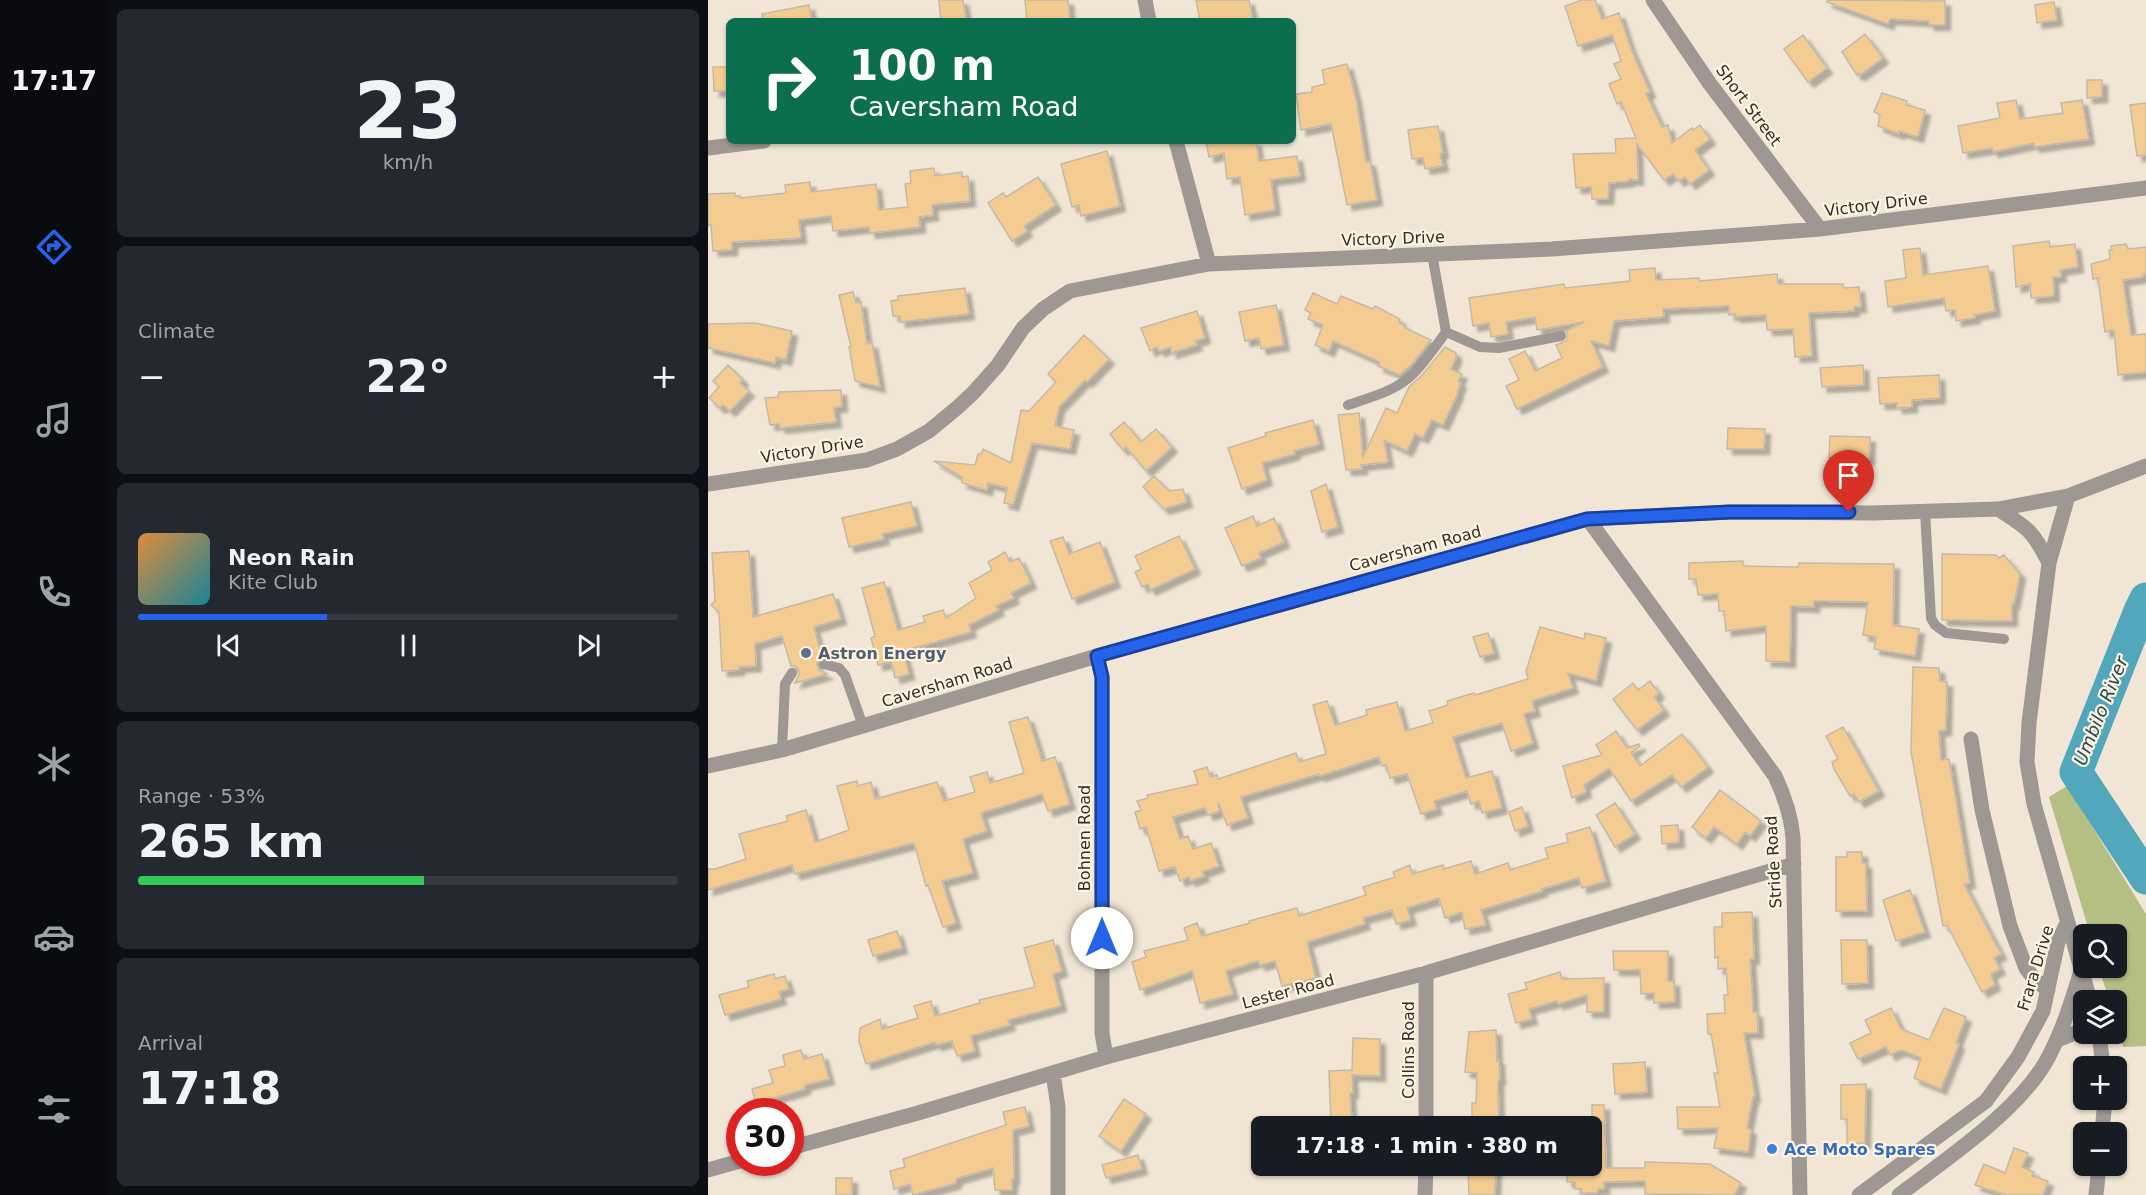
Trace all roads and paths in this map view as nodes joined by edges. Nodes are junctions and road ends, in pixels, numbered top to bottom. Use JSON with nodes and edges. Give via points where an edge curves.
{"nodes":[{"id":1,"x":1145,"y":0,"type":"edge"},
{"id":2,"x":1653,"y":0,"type":"edge"},
{"id":3,"x":1148,"y":18,"type":"edge"},
{"id":4,"x":740,"y":144,"type":"edge"},
{"id":5,"x":1177,"y":144,"type":"edge"},
{"id":6,"x":708,"y":148,"type":"edge"},
{"id":7,"x":2146,"y":188,"type":"edge"},
{"id":8,"x":1820,"y":229,"type":"junction"},
{"id":9,"x":1432,"y":254,"type":"junction"},
{"id":10,"x":1209,"y":264,"type":"junction"},
{"id":11,"x":1446,"y":332,"type":"junction"},
{"id":12,"x":1561,"y":336,"type":"dead end"},
{"id":13,"x":1348,"y":405,"type":"dead end"},
{"id":14,"x":2146,"y":466,"type":"edge"},
{"id":15,"x":708,"y":484,"type":"edge"},
{"id":16,"x":2068,"y":496,"type":"junction"},
{"id":17,"x":1998,"y":509,"type":"junction"},
{"id":18,"x":1925,"y":511,"type":"junction"},
{"id":19,"x":1587,"y":519,"type":"junction"},
{"id":20,"x":2049,"y":563,"type":"junction"},
{"id":21,"x":2004,"y":639,"type":"dead end"},
{"id":22,"x":1097,"y":656,"type":"junction"},
{"id":23,"x":824,"y":664,"type":"dead end"},
{"id":24,"x":792,"y":673,"type":"dead end"},
{"id":25,"x":863,"y":726,"type":"junction"},
{"id":26,"x":1971,"y":739,"type":"dead end"},
{"id":27,"x":782,"y":750,"type":"junction"},
{"id":28,"x":708,"y":766,"type":"edge"},
{"id":29,"x":1794,"y":864,"type":"junction"},
{"id":30,"x":2067,"y":923,"type":"junction"},
{"id":31,"x":2073,"y":944,"type":"edge"},
{"id":32,"x":1426,"y":973,"type":"junction"},
{"id":33,"x":2079,"y":978,"type":"edge"},
{"id":34,"x":2048,"y":990,"type":"junction"},
{"id":35,"x":2073,"y":1033,"type":"edge"},
{"id":36,"x":2056,"y":1040,"type":"junction"},
{"id":37,"x":1106,"y":1057,"type":"junction"},
{"id":38,"x":1053,"y":1073,"type":"junction"},
{"id":39,"x":1426,"y":1116,"type":"edge"},
{"id":40,"x":804,"y":1144,"type":"edge"},
{"id":41,"x":726,"y":1165,"type":"edge"},
{"id":42,"x":708,"y":1170,"type":"edge"},
{"id":43,"x":1425,"y":1176,"type":"edge"},
{"id":44,"x":2097,"y":1176,"type":"edge"},
{"id":45,"x":1058,"y":1195,"type":"edge"},
{"id":46,"x":1425,"y":1195,"type":"edge"},
{"id":47,"x":1800,"y":1195,"type":"edge"},
{"id":48,"x":1859,"y":1195,"type":"edge"},
{"id":49,"x":1899,"y":1195,"type":"edge"},
{"id":50,"x":2096,"y":1195,"type":"edge"}],
"edges":[{"from":1,"to":3,"type":"street"},
{"from":2,"to":8,"type":"street","name":"Short Street","via":[[1710,84]]},
{"from":4,"to":6,"type":"street"},
{"from":5,"to":10,"type":"street"},
{"from":7,"to":8,"type":"street","name":"Victory Drive"},
{"from":8,"to":9,"type":"street","name":"Victory Drive"},
{"from":9,"to":10,"type":"street","name":"Victory Drive"},
{"from":9,"to":11,"type":"lane"},
{"from":10,"to":15,"type":"street","name":"Victory Drive","via":[[1070,291],[1023,328],[974,393],[928,431],[897,449],[857,462]]},
{"from":11,"to":12,"type":"lane","via":[[1480,347],[1499,348]]},
{"from":11,"to":13,"type":"lane","via":[[1413,374],[1389,390]]},
{"from":14,"to":16,"type":"street","name":"Caversham Road"},
{"from":16,"to":17,"type":"street","name":"Caversham Road"},
{"from":16,"to":20,"type":"street"},
{"from":17,"to":18,"type":"street","name":"Caversham Road"},
{"from":17,"to":20,"type":"street","via":[[2031,531]]},
{"from":18,"to":19,"type":"street","name":"Caversham Road","via":[[1730,512]]},
{"from":18,"to":21,"type":"lane","via":[[1931,618],[1935,625],[1946,633]]},
{"from":19,"to":22,"type":"street","name":"Caversham Road"},
{"from":19,"to":29,"type":"street","name":"Stride Road","via":[[1775,776],[1791,817]]},
{"from":20,"to":30,"type":"street","via":[[2026,762]]},
{"from":22,"to":25,"type":"street","name":"Caversham Road"},
{"from":22,"to":37,"type":"street","name":"Bohnen Road","via":[[1102,677],[1102,1033]]},
{"from":23,"to":25,"type":"lane","via":[[839,668],[844,675]]},
{"from":24,"to":27,"type":"lane","via":[[785,684]]},
{"from":25,"to":27,"type":"street","name":"Caversham Road"},
{"from":26,"to":34,"type":"street","via":[[1982,810],[2010,926],[2026,968]]},
{"from":27,"to":28,"type":"street","name":"Caversham Road"},
{"from":29,"to":32,"type":"street","name":"Lester Road"},
{"from":29,"to":47,"type":"street","name":"Stride Road"},
{"from":30,"to":31,"type":"street"},
{"from":30,"to":34,"type":"street","name":"Frara Drive","via":[[2058,942]]},
{"from":32,"to":37,"type":"street","name":"Lester Road"},
{"from":32,"to":39,"type":"street","name":"Collins Road"},
{"from":33,"to":36,"type":"street"},
{"from":34,"to":48,"type":"street","name":"Frara Drive","via":[[2043,1011],[2018,1057],[1986,1101]]},
{"from":35,"to":36,"type":"street"},
{"from":36,"to":49,"type":"street","via":[[2028,1088],[1977,1135]]},
{"from":37,"to":38,"type":"street","name":"Lester Road"},
{"from":38,"to":40,"type":"street","name":"Lester Road"},
{"from":38,"to":45,"type":"street","via":[[1058,1107]]},
{"from":41,"to":42,"type":"street"},
{"from":43,"to":46,"type":"street"},
{"from":44,"to":50,"type":"street"}]}
